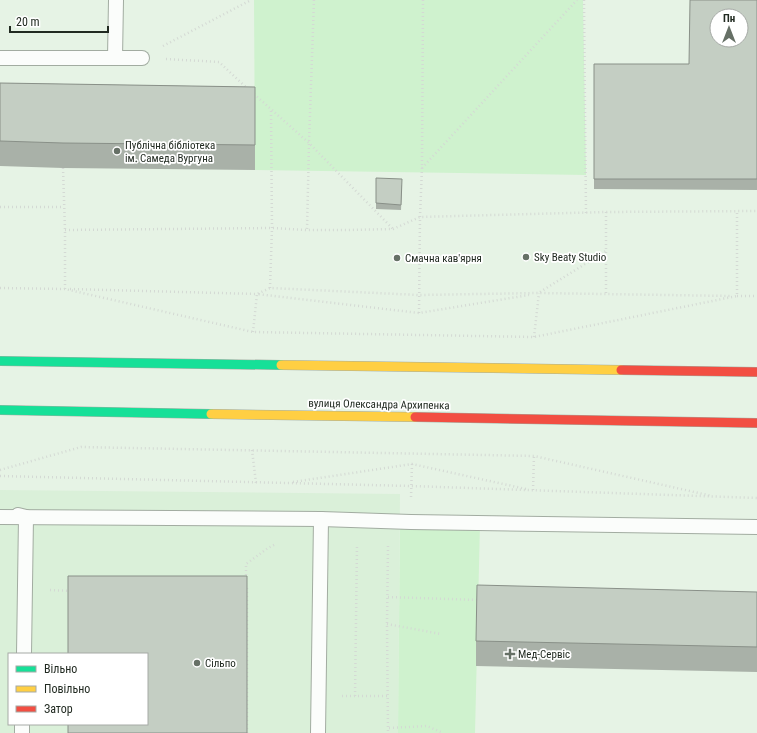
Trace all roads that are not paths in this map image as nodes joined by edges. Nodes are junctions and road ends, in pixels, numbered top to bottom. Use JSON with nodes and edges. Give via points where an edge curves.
{"nodes":[{"id":1,"x":116,"y":0,"type":"edge"},
{"id":2,"x":0,"y":58,"type":"edge"},
{"id":3,"x":116,"y":58,"type":"junction"},
{"id":4,"x":142,"y":58,"type":"road end"},
{"id":5,"x":0,"y":361,"type":"edge"},
{"id":6,"x":757,"y":372,"type":"edge"},
{"id":7,"x":0,"y":410,"type":"edge"},
{"id":8,"x":757,"y":423,"type":"edge"},
{"id":9,"x":0,"y":511,"type":"edge"},
{"id":10,"x":0,"y":517,"type":"edge"},
{"id":11,"x":26,"y":517,"type":"junction"},
{"id":12,"x":320,"y":519,"type":"junction"},
{"id":13,"x":757,"y":527,"type":"edge"},
{"id":14,"x":24,"y":653,"type":"edge"},
{"id":15,"x":318,"y":733,"type":"edge"}],
"edges":[{"from":1,"to":3,"type":"lane"},
{"from":2,"to":3,"type":"lane"},
{"from":3,"to":4,"type":"lane"},
{"from":5,"to":6,"type":"main road"},
{"from":7,"to":8,"type":"main road","name":"вулиця Олександра Архипенка"},
{"from":9,"to":11,"type":"lane"},
{"from":10,"to":11,"type":"lane"},
{"from":11,"to":12,"type":"lane"},
{"from":11,"to":14,"type":"lane"},
{"from":12,"to":13,"type":"lane"},
{"from":12,"to":15,"type":"lane"}]}
